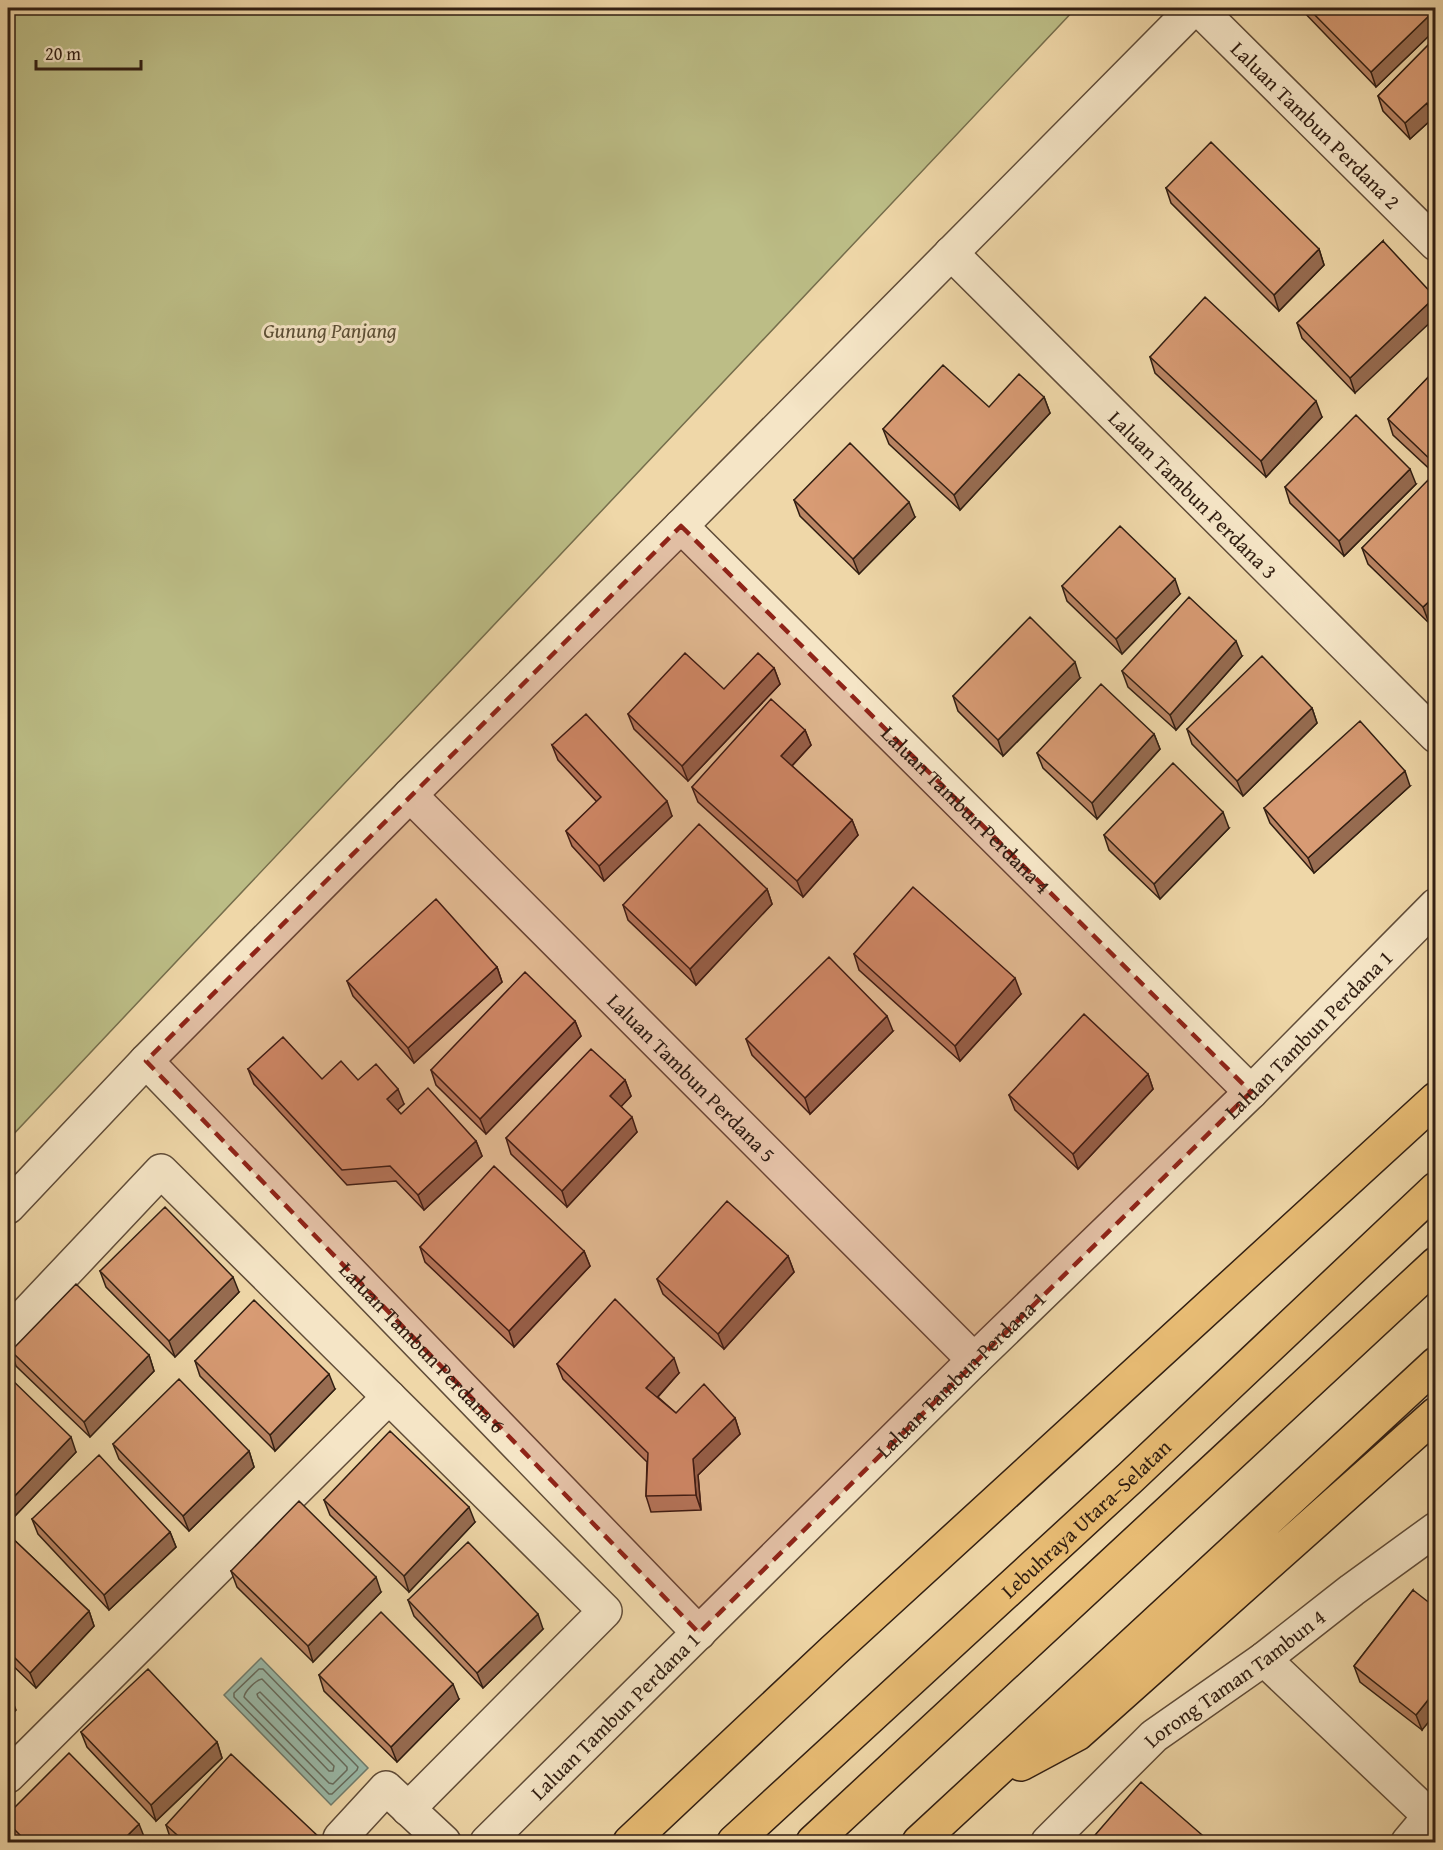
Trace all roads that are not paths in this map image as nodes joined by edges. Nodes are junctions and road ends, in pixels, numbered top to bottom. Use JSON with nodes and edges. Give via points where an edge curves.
{"nodes":[{"id":1,"x":1194,"y":8,"type":"edge"},
{"id":2,"x":1198,"y":8,"type":"edge"},
{"id":3,"x":1436,"y":244,"type":"edge"},
{"id":4,"x":951,"y":253,"type":"junction"},
{"id":5,"x":681,"y":526,"type":"junction"},
{"id":6,"x":1436,"y":736,"type":"edge"},
{"id":7,"x":410,"y":795,"type":"junction"},
{"id":8,"x":1436,"y":905,"type":"edge"},
{"id":9,"x":146,"y":1061,"type":"junction"},
{"id":10,"x":1251,"y":1092,"type":"junction"},
{"id":11,"x":1436,"y":1099,"type":"edge"},
{"id":12,"x":1436,"y":1189,"type":"edge"},
{"id":13,"x":8,"y":1207,"type":"edge"},
{"id":14,"x":1436,"y":1264,"type":"edge"},
{"id":15,"x":8,"y":1333,"type":"edge"},
{"id":16,"x":974,"y":1360,"type":"junction"},
{"id":17,"x":1436,"y":1364,"type":"edge"},
{"id":18,"x":389,"y":1397,"type":"junction"},
{"id":19,"x":1436,"y":1414,"type":"edge"},
{"id":20,"x":1436,"y":1529,"type":"edge"},
{"id":21,"x":699,"y":1633,"type":"junction"},
{"id":22,"x":1264,"y":1659,"type":"junction"},
{"id":23,"x":8,"y":1776,"type":"edge"},
{"id":24,"x":979,"y":1787,"type":"junction"},
{"id":25,"x":408,"y":1809,"type":"junction"},
{"id":26,"x":1432,"y":1819,"type":"edge"},
{"id":27,"x":345,"y":1842,"type":"edge"},
{"id":28,"x":444,"y":1842,"type":"edge"},
{"id":29,"x":487,"y":1842,"type":"edge"},
{"id":30,"x":630,"y":1842,"type":"edge"},
{"id":31,"x":734,"y":1842,"type":"edge"},
{"id":32,"x":813,"y":1842,"type":"edge"},
{"id":33,"x":919,"y":1842,"type":"edge"},
{"id":34,"x":1048,"y":1842,"type":"edge"},
{"id":35,"x":1408,"y":1842,"type":"edge"}],
"edges":[{"from":1,"to":4,"type":"street"},
{"from":2,"to":3,"type":"street","name":"Laluan Tambun Perdana 2"},
{"from":4,"to":5,"type":"street"},
{"from":4,"to":6,"type":"street","name":"Laluan Tambun Perdana 3"},
{"from":5,"to":7,"type":"street"},
{"from":5,"to":10,"type":"street","name":"Laluan Tambun Perdana 4"},
{"from":7,"to":9,"type":"street"},
{"from":7,"to":16,"type":"street","name":"Laluan Tambun Perdana 5"},
{"from":8,"to":10,"type":"street","name":"Laluan Tambun Perdana 1"},
{"from":9,"to":13,"type":"street"},
{"from":9,"to":21,"type":"street","name":"Laluan Tambun Perdana 6"},
{"from":10,"to":16,"type":"street","name":"Laluan Tambun Perdana 1"},
{"from":11,"to":30,"type":"main road","via":[[850,1635]]},
{"from":12,"to":31,"type":"main road","name":"Lebuhraya Utara–Selatan","via":[[1131,1477]]},
{"from":14,"to":32,"type":"main road"},
{"from":15,"to":18,"type":"street","via":[[161,1171]]},
{"from":16,"to":21,"type":"street","name":"Laluan Tambun Perdana 1"},
{"from":17,"to":24,"type":"main road"},
{"from":18,"to":23,"type":"street"},
{"from":18,"to":25,"type":"street","via":[[605,1611]]},
{"from":19,"to":24,"type":"main road","via":[[1077,1734]]},
{"from":20,"to":22,"type":"street","name":"Lorong Taman Tambun 4"},
{"from":21,"to":29,"type":"street","name":"Laluan Tambun Perdana 1"},
{"from":22,"to":26,"type":"street"},
{"from":22,"to":34,"type":"street","name":"Lorong Taman Tambun 4","via":[[1154,1736]]},
{"from":24,"to":33,"type":"main road"},
{"from":25,"to":27,"type":"street","via":[[386,1788],[340,1838]]},
{"from":25,"to":28,"type":"street"},
{"from":26,"to":35,"type":"street"}]}
